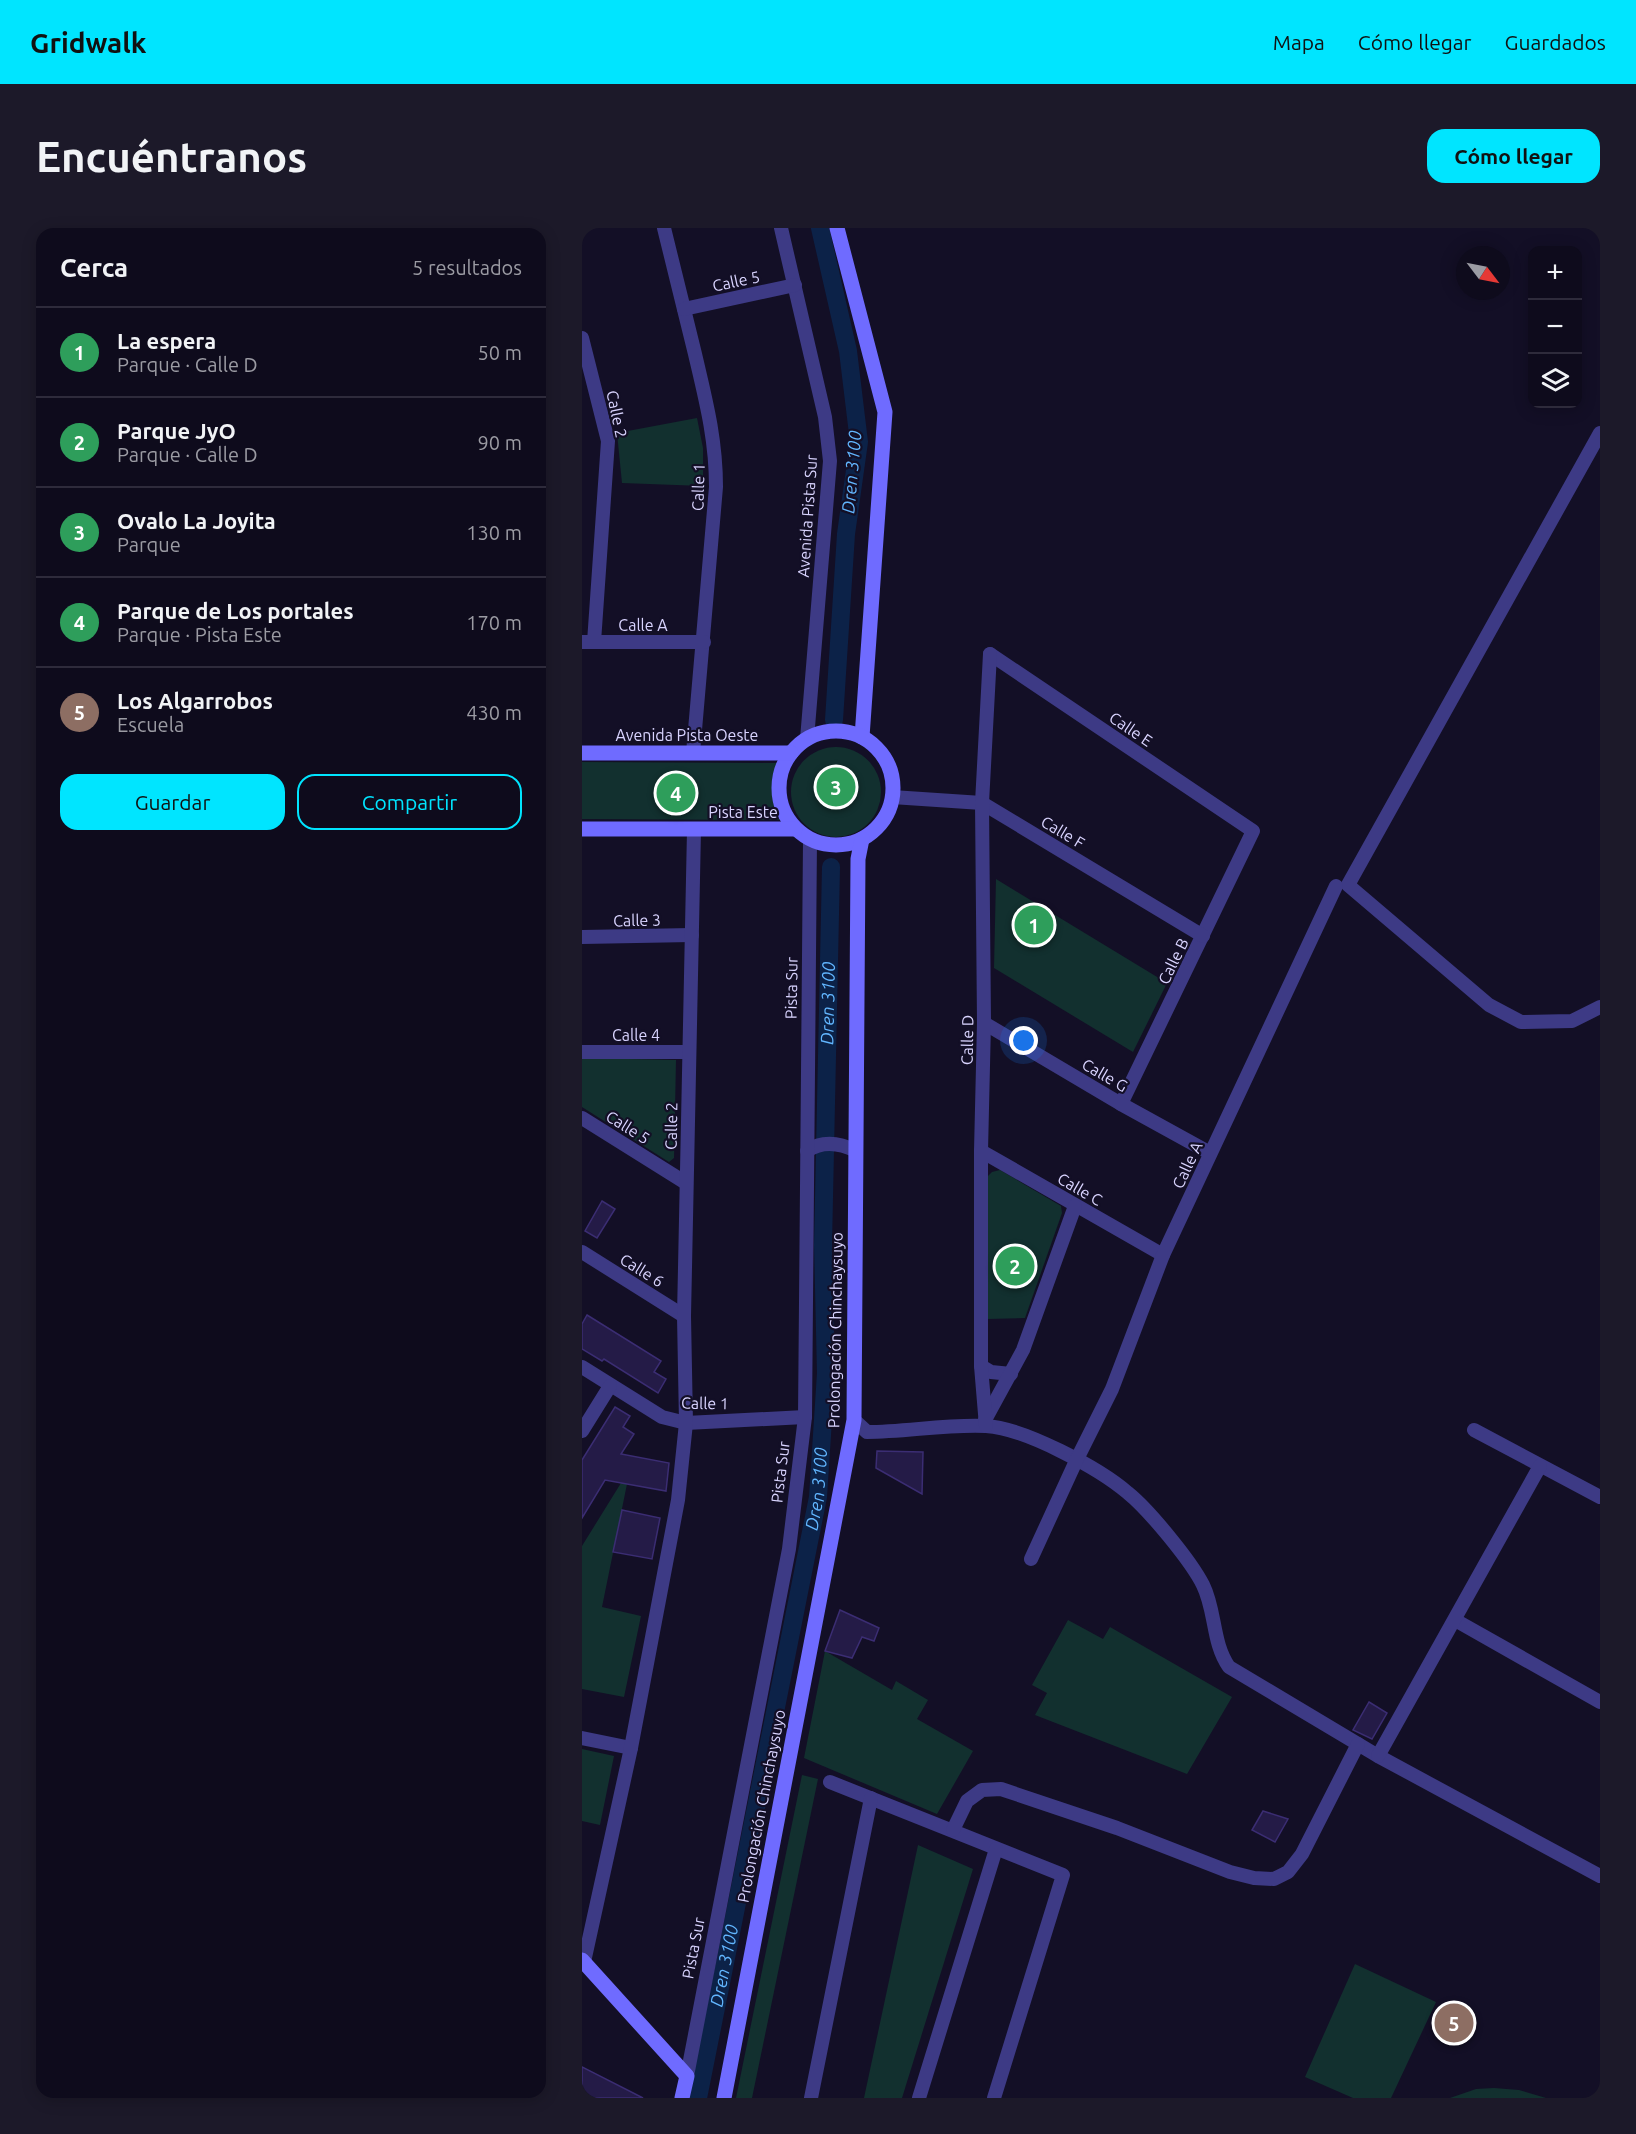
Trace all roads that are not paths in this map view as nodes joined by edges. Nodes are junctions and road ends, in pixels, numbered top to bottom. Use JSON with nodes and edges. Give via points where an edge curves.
{"nodes":[{"id":1,"x":664,"y":228,"type":"edge"},
{"id":2,"x":781,"y":228,"type":"edge"},
{"id":3,"x":837,"y":228,"type":"edge"},
{"id":4,"x":795,"y":285,"type":"junction"},
{"id":5,"x":684,"y":309,"type":"junction"},
{"id":6,"x":582,"y":338,"type":"edge"},
{"id":7,"x":1600,"y":433,"type":"edge"},
{"id":8,"x":588,"y":642,"type":"edge"},
{"id":9,"x":704,"y":642,"type":"junction"},
{"id":10,"x":990,"y":654,"type":"joint"},
{"id":11,"x":862,"y":737,"type":"junction"},
{"id":12,"x":807,"y":739,"type":"junction"},
{"id":13,"x":582,"y":753,"type":"edge"},
{"id":14,"x":693,"y":753,"type":"junction"},
{"id":15,"x":791,"y":753,"type":"junction"},
{"id":16,"x":892,"y":797,"type":"junction"},
{"id":17,"x":982,"y":803,"type":"junction"},
{"id":18,"x":582,"y":829,"type":"edge"},
{"id":19,"x":795,"y":829,"type":"junction"},
{"id":20,"x":694,"y":830,"type":"junction"},
{"id":21,"x":1253,"y":831,"type":"joint"},
{"id":22,"x":862,"y":839,"type":"junction"},
{"id":23,"x":810,"y":840,"type":"junction"},
{"id":24,"x":1336,"y":886,"type":"dead end"},
{"id":25,"x":692,"y":935,"type":"junction"},
{"id":26,"x":1203,"y":936,"type":"junction"},
{"id":27,"x":582,"y":937,"type":"edge"},
{"id":28,"x":1600,"y":1007,"type":"edge"},
{"id":29,"x":984,"y":1023,"type":"junction"},
{"id":30,"x":582,"y":1052,"type":"edge"},
{"id":31,"x":689,"y":1052,"type":"junction"},
{"id":32,"x":1121,"y":1104,"type":"junction"},
{"id":33,"x":582,"y":1118,"type":"edge"},
{"id":34,"x":811,"y":1148,"type":"junction"},
{"id":35,"x":851,"y":1149,"type":"junction"},
{"id":36,"x":981,"y":1151,"type":"junction"},
{"id":37,"x":1210,"y":1154,"type":"junction"},
{"id":38,"x":686,"y":1183,"type":"junction"},
{"id":39,"x":1075,"y":1206,"type":"junction"},
{"id":40,"x":582,"y":1252,"type":"edge"},
{"id":41,"x":1163,"y":1255,"type":"junction"},
{"id":42,"x":684,"y":1316,"type":"junction"},
{"id":43,"x":981,"y":1366,"type":"junction"},
{"id":44,"x":582,"y":1367,"type":"edge"},
{"id":45,"x":1011,"y":1374,"type":"junction"},
{"id":46,"x":610,"y":1386,"type":"junction"},
{"id":47,"x":805,"y":1417,"type":"junction"},
{"id":48,"x":854,"y":1420,"type":"junction"},
{"id":49,"x":686,"y":1423,"type":"junction"},
{"id":50,"x":986,"y":1423,"type":"junction"},
{"id":51,"x":1473,"y":1430,"type":"dead end"},
{"id":52,"x":582,"y":1431,"type":"edge"},
{"id":53,"x":1076,"y":1461,"type":"junction"},
{"id":54,"x":1540,"y":1466,"type":"junction"},
{"id":55,"x":1600,"y":1497,"type":"edge"},
{"id":56,"x":1031,"y":1559,"type":"dead end"},
{"id":57,"x":1455,"y":1620,"type":"junction"},
{"id":58,"x":1600,"y":1702,"type":"edge"},
{"id":59,"x":582,"y":1738,"type":"edge"},
{"id":60,"x":1358,"y":1744,"type":"junction"},
{"id":61,"x":631,"y":1748,"type":"junction"},
{"id":62,"x":1378,"y":1756,"type":"junction"},
{"id":63,"x":830,"y":1782,"type":"dead end"},
{"id":64,"x":871,"y":1798,"type":"junction"},
{"id":65,"x":953,"y":1830,"type":"junction"},
{"id":66,"x":996,"y":1849,"type":"junction"},
{"id":67,"x":1600,"y":1876,"type":"edge"},
{"id":68,"x":583,"y":1961,"type":"edge"},
{"id":69,"x":687,"y":2076,"type":"junction"},
{"id":70,"x":682,"y":2098,"type":"edge"},
{"id":71,"x":724,"y":2098,"type":"edge"},
{"id":72,"x":812,"y":2098,"type":"edge"},
{"id":73,"x":919,"y":2098,"type":"edge"},
{"id":74,"x":994,"y":2098,"type":"edge"}],
"edges":[{"from":1,"to":5,"type":"street","name":"Calle 1"},
{"from":2,"to":4,"type":"street","name":"Avenida Pista Sur"},
{"from":3,"to":11,"type":"street","via":[[885,412]]},
{"from":4,"to":5,"type":"street","name":"Calle 5"},
{"from":4,"to":12,"type":"street","name":"Avenida Pista Sur","via":[[825,417],[830,461]]},
{"from":5,"to":9,"type":"street","name":"Calle 1","via":[[716,462]]},
{"from":6,"to":8,"type":"street","name":"Calle 2","via":[[608,441]]},
{"from":7,"to":28,"type":"street","via":[[1348,885],[1489,1005],[1521,1022],[1572,1021]]},
{"from":8,"to":9,"type":"street","name":"Calle A"},
{"from":9,"to":14,"type":"street","name":"Calle 1"},
{"from":10,"to":17,"type":"street","name":"Calle D"},
{"from":10,"to":21,"type":"street","name":"Calle E"},
{"from":11,"to":12,"type":"street","via":[[825,732]]},
{"from":11,"to":16,"type":"street","via":[[877,748],[887,763]]},
{"from":12,"to":15,"type":"street"},
{"from":13,"to":14,"type":"street","name":"Avenida Pista Oeste"},
{"from":14,"to":15,"type":"street","name":"Avenida Pista Oeste"},
{"from":15,"to":19,"type":"street","via":[[779,783],[780,800]]},
{"from":16,"to":17,"type":"street","name":"Calle F"},
{"from":16,"to":22,"type":"street","via":[[887,814]]},
{"from":17,"to":26,"type":"street","name":"Calle F"},
{"from":17,"to":29,"type":"street","name":"Calle D"},
{"from":18,"to":20,"type":"street","name":"Pista Este"},
{"from":19,"to":20,"type":"street","name":"Pista Este"},
{"from":19,"to":23,"type":"street"},
{"from":20,"to":25,"type":"street","name":"Calle 2"},
{"from":21,"to":26,"type":"street","name":"Calle B"},
{"from":22,"to":23,"type":"street","via":[[845,845]]},
{"from":22,"to":35,"type":"street","name":"Prolongación Chinchaysuyo","via":[[858,860]]},
{"from":23,"to":34,"type":"street","name":"Pista Sur"},
{"from":24,"to":37,"type":"street","name":"Calle A"},
{"from":25,"to":27,"type":"street","name":"Calle 3"},
{"from":25,"to":31,"type":"street","name":"Calle 2"},
{"from":26,"to":32,"type":"street","name":"Calle B"},
{"from":29,"to":32,"type":"street","name":"Calle G"},
{"from":29,"to":36,"type":"street","name":"Calle D"},
{"from":30,"to":31,"type":"street","name":"Calle 4"},
{"from":31,"to":38,"type":"street","name":"Calle 2"},
{"from":32,"to":37,"type":"street","name":"Calle G"},
{"from":33,"to":38,"type":"street","name":"Calle 5"},
{"from":34,"to":35,"type":"street","via":[[825,1143]]},
{"from":34,"to":47,"type":"street","name":"Pista Sur"},
{"from":35,"to":48,"type":"street","name":"Prolongación Chinchaysuyo"},
{"from":36,"to":39,"type":"street","name":"Calle C"},
{"from":36,"to":43,"type":"street","name":"Calle D"},
{"from":37,"to":41,"type":"street","name":"Calle A"},
{"from":38,"to":42,"type":"street","name":"Calle 2"},
{"from":39,"to":41,"type":"street","name":"Calle C"},
{"from":39,"to":45,"type":"street"},
{"from":40,"to":42,"type":"street","name":"Calle 6"},
{"from":41,"to":53,"type":"street","name":"Calle A","via":[[1112,1389]]},
{"from":42,"to":49,"type":"street","name":"Calle 2"},
{"from":43,"to":45,"type":"street","via":[[991,1372]]},
{"from":43,"to":50,"type":"street","name":"Calle D"},
{"from":44,"to":46,"type":"street","name":"Calle 1"},
{"from":45,"to":50,"type":"street"},
{"from":46,"to":49,"type":"street","name":"Calle 1","via":[[662,1417]]},
{"from":46,"to":52,"type":"street"},
{"from":47,"to":49,"type":"street","name":"Calle 1"},
{"from":47,"to":69,"type":"street","name":"Pista Sur","via":[[789,1549]]},
{"from":48,"to":50,"type":"street","via":[[867,1432]]},
{"from":48,"to":71,"type":"street","name":"Prolongación Chinchaysuyo"},
{"from":49,"to":61,"type":"street","name":"Calle 2","via":[[678,1500]]},
{"from":50,"to":53,"type":"street","via":[[1024,1433]]},
{"from":51,"to":54,"type":"street"},
{"from":53,"to":56,"type":"street","name":"Calle A"},
{"from":53,"to":60,"type":"street","via":[[1129,1494],[1188,1562],[1203,1584],[1220,1654],[1228,1667]]},
{"from":54,"to":55,"type":"street"},
{"from":54,"to":57,"type":"street"},
{"from":57,"to":58,"type":"street"},
{"from":57,"to":62,"type":"street"},
{"from":59,"to":61,"type":"street"},
{"from":60,"to":62,"type":"street"},
{"from":60,"to":65,"type":"street","via":[[1302,1854],[1288,1872],[1274,1879],[1230,1872],[1001,1789],[982,1790],[967,1801]]},
{"from":61,"to":68,"type":"street","name":"Calle 2"},
{"from":62,"to":67,"type":"street"},
{"from":63,"to":64,"type":"street"},
{"from":64,"to":65,"type":"street"},
{"from":64,"to":72,"type":"street"},
{"from":65,"to":66,"type":"street"},
{"from":66,"to":73,"type":"street"},
{"from":66,"to":74,"type":"street","via":[[1063,1875]]},
{"from":68,"to":69,"type":"street"},
{"from":69,"to":70,"type":"street","name":"Pista Sur"}]}
